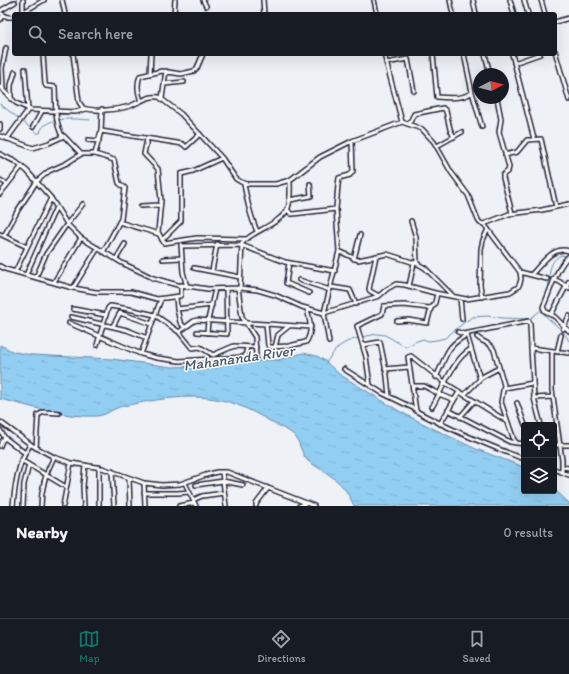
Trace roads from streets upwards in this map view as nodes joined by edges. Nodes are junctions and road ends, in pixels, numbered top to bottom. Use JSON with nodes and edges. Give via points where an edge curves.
{"nodes":[{"id":1,"x":23,"y":0,"type":"edge"},
{"id":2,"x":34,"y":0,"type":"edge"},
{"id":3,"x":44,"y":0,"type":"edge"},
{"id":4,"x":62,"y":0,"type":"edge"},
{"id":5,"x":175,"y":0,"type":"edge"},
{"id":6,"x":202,"y":0,"type":"edge"},
{"id":7,"x":263,"y":0,"type":"edge"},
{"id":8,"x":374,"y":0,"type":"edge"},
{"id":9,"x":450,"y":0,"type":"edge"},
{"id":10,"x":473,"y":0,"type":"edge"},
{"id":11,"x":510,"y":0,"type":"edge"},
{"id":12,"x":524,"y":0,"type":"edge"},
{"id":13,"x":541,"y":0,"type":"edge"},
{"id":14,"x":15,"y":2,"type":"dead end"},
{"id":15,"x":34,"y":5,"type":"junction"},
{"id":16,"x":206,"y":6,"type":"dead end"},
{"id":17,"x":22,"y":12,"type":"edge"},
{"id":18,"x":24,"y":12,"type":"edge"},
{"id":19,"x":65,"y":12,"type":"edge"},
{"id":20,"x":174,"y":12,"type":"edge"},
{"id":21,"x":264,"y":12,"type":"edge"},
{"id":22,"x":377,"y":12,"type":"edge"},
{"id":23,"x":453,"y":12,"type":"edge"},
{"id":24,"x":476,"y":12,"type":"edge"},
{"id":25,"x":513,"y":12,"type":"edge"},
{"id":26,"x":527,"y":12,"type":"edge"},
{"id":27,"x":544,"y":12,"type":"edge"},
{"id":28,"x":1,"y":13,"type":"edge"},
{"id":29,"x":12,"y":17,"type":"edge"},
{"id":30,"x":569,"y":18,"type":"edge"},
{"id":31,"x":0,"y":20,"type":"edge"},
{"id":32,"x":557,"y":21,"type":"edge"},
{"id":33,"x":6,"y":48,"type":"dead end"},
{"id":34,"x":43,"y":56,"type":"edge"},
{"id":35,"x":73,"y":56,"type":"edge"},
{"id":36,"x":151,"y":56,"type":"edge"},
{"id":37,"x":202,"y":56,"type":"edge"},
{"id":38,"x":384,"y":56,"type":"edge"},
{"id":39,"x":433,"y":56,"type":"edge"},
{"id":40,"x":464,"y":56,"type":"edge"},
{"id":41,"x":486,"y":56,"type":"edge"},
{"id":42,"x":512,"y":56,"type":"edge"},
{"id":43,"x":534,"y":56,"type":"edge"},
{"id":44,"x":557,"y":56,"type":"edge"},
{"id":45,"x":514,"y":62,"type":"junction"},
{"id":46,"x":386,"y":63,"type":"junction"},
{"id":47,"x":488,"y":68,"type":"edge"},
{"id":48,"x":25,"y":69,"type":"dead end"},
{"id":49,"x":166,"y":71,"type":"junction"},
{"id":50,"x":15,"y":72,"type":"dead end"},
{"id":51,"x":150,"y":74,"type":"junction"},
{"id":52,"x":184,"y":82,"type":"dead end"},
{"id":53,"x":164,"y":84,"type":"junction"},
{"id":54,"x":1,"y":88,"type":"edge"},
{"id":55,"x":414,"y":91,"type":"dead end"},
{"id":56,"x":472,"y":92,"type":"junction"},
{"id":57,"x":162,"y":98,"type":"junction"},
{"id":58,"x":11,"y":99,"type":"junction"},
{"id":59,"x":569,"y":100,"type":"edge"},
{"id":60,"x":141,"y":101,"type":"junction"},
{"id":61,"x":498,"y":104,"type":"edge"},
{"id":62,"x":86,"y":109,"type":"junction"},
{"id":63,"x":102,"y":109,"type":"junction"},
{"id":64,"x":28,"y":110,"type":"junction"},
{"id":65,"x":42,"y":111,"type":"junction"},
{"id":66,"x":55,"y":112,"type":"junction"},
{"id":67,"x":402,"y":122,"type":"junction"},
{"id":68,"x":0,"y":124,"type":"edge"},
{"id":69,"x":409,"y":124,"type":"junction"},
{"id":70,"x":33,"y":127,"type":"dead end"},
{"id":71,"x":482,"y":127,"type":"dead end"},
{"id":72,"x":0,"y":129,"type":"edge"},
{"id":73,"x":101,"y":131,"type":"junction"},
{"id":74,"x":462,"y":132,"type":"dead end"},
{"id":75,"x":200,"y":134,"type":"junction"},
{"id":76,"x":0,"y":136,"type":"edge"},
{"id":77,"x":62,"y":136,"type":"junction"},
{"id":78,"x":454,"y":136,"type":"junction"},
{"id":79,"x":7,"y":139,"type":"junction"},
{"id":80,"x":147,"y":139,"type":"junction"},
{"id":81,"x":534,"y":139,"type":"junction"},
{"id":82,"x":88,"y":140,"type":"dead end"},
{"id":83,"x":98,"y":141,"type":"junction"},
{"id":84,"x":352,"y":141,"type":"junction"},
{"id":85,"x":437,"y":146,"type":"junction"},
{"id":86,"x":0,"y":154,"type":"edge"},
{"id":87,"x":81,"y":154,"type":"junction"},
{"id":88,"x":95,"y":154,"type":"junction"},
{"id":89,"x":505,"y":155,"type":"junction"},
{"id":90,"x":222,"y":158,"type":"junction"},
{"id":91,"x":22,"y":166,"type":"junction"},
{"id":92,"x":0,"y":180,"type":"edge"},
{"id":93,"x":290,"y":180,"type":"junction"},
{"id":94,"x":37,"y":181,"type":"junction"},
{"id":95,"x":7,"y":184,"type":"junction"},
{"id":96,"x":244,"y":184,"type":"junction"},
{"id":97,"x":310,"y":184,"type":"dead end"},
{"id":98,"x":0,"y":194,"type":"edge"},
{"id":99,"x":51,"y":198,"type":"junction"},
{"id":100,"x":290,"y":200,"type":"junction"},
{"id":101,"x":83,"y":204,"type":"dead end"},
{"id":102,"x":569,"y":204,"type":"edge"},
{"id":103,"x":141,"y":206,"type":"dead end"},
{"id":104,"x":160,"y":206,"type":"junction"},
{"id":105,"x":56,"y":207,"type":"junction"},
{"id":106,"x":556,"y":207,"type":"junction"},
{"id":107,"x":287,"y":209,"type":"junction"},
{"id":108,"x":336,"y":209,"type":"junction"},
{"id":109,"x":512,"y":213,"type":"junction"},
{"id":110,"x":411,"y":220,"type":"dead end"},
{"id":111,"x":119,"y":222,"type":"junction"},
{"id":112,"x":67,"y":224,"type":"junction"},
{"id":113,"x":484,"y":224,"type":"junction"},
{"id":114,"x":488,"y":230,"type":"junction"},
{"id":115,"x":257,"y":231,"type":"junction"},
{"id":116,"x":0,"y":234,"type":"edge"},
{"id":117,"x":159,"y":234,"type":"junction"},
{"id":118,"x":360,"y":235,"type":"dead end"},
{"id":119,"x":4,"y":236,"type":"junction"},
{"id":120,"x":82,"y":238,"type":"junction"},
{"id":121,"x":246,"y":239,"type":"junction"},
{"id":122,"x":162,"y":240,"type":"junction"},
{"id":123,"x":181,"y":240,"type":"junction"},
{"id":124,"x":125,"y":244,"type":"dead end"},
{"id":125,"x":217,"y":244,"type":"junction"},
{"id":126,"x":241,"y":245,"type":"junction"},
{"id":127,"x":181,"y":246,"type":"junction"},
{"id":128,"x":27,"y":247,"type":"junction"},
{"id":129,"x":98,"y":248,"type":"junction"},
{"id":130,"x":339,"y":251,"type":"junction"},
{"id":131,"x":569,"y":251,"type":"edge"},
{"id":132,"x":104,"y":252,"type":"junction"},
{"id":133,"x":376,"y":256,"type":"junction"},
{"id":134,"x":568,"y":257,"type":"edge"},
{"id":135,"x":182,"y":258,"type":"junction"},
{"id":136,"x":116,"y":259,"type":"junction"},
{"id":137,"x":163,"y":259,"type":"dead end"},
{"id":138,"x":354,"y":259,"type":"junction"},
{"id":139,"x":289,"y":263,"type":"junction"},
{"id":140,"x":416,"y":263,"type":"junction"},
{"id":141,"x":0,"y":266,"type":"edge"},
{"id":142,"x":194,"y":268,"type":"dead end"},
{"id":143,"x":212,"y":271,"type":"junction"},
{"id":144,"x":335,"y":271,"type":"junction"},
{"id":145,"x":16,"y":272,"type":"junction"},
{"id":146,"x":520,"y":272,"type":"junction"},
{"id":147,"x":26,"y":275,"type":"junction"},
{"id":148,"x":531,"y":275,"type":"junction"},
{"id":149,"x":36,"y":277,"type":"junction"},
{"id":150,"x":240,"y":277,"type":"junction"},
{"id":151,"x":547,"y":279,"type":"dead end"},
{"id":152,"x":299,"y":280,"type":"dead end"},
{"id":153,"x":554,"y":280,"type":"junction"},
{"id":154,"x":54,"y":282,"type":"junction"},
{"id":155,"x":569,"y":282,"type":"edge"},
{"id":156,"x":180,"y":286,"type":"junction"},
{"id":157,"x":409,"y":286,"type":"junction"},
{"id":158,"x":187,"y":287,"type":"junction"},
{"id":159,"x":568,"y":287,"type":"edge"},
{"id":160,"x":73,"y":288,"type":"junction"},
{"id":161,"x":239,"y":288,"type":"junction"},
{"id":162,"x":331,"y":288,"type":"junction"},
{"id":163,"x":215,"y":289,"type":"junction"},
{"id":164,"x":226,"y":289,"type":"junction"},
{"id":165,"x":309,"y":293,"type":"dead end"},
{"id":166,"x":437,"y":294,"type":"junction"},
{"id":167,"x":379,"y":296,"type":"junction"},
{"id":168,"x":453,"y":296,"type":"junction"},
{"id":169,"x":176,"y":297,"type":"junction"},
{"id":170,"x":482,"y":297,"type":"junction"},
{"id":171,"x":460,"y":298,"type":"junction"},
{"id":172,"x":161,"y":299,"type":"junction"},
{"id":173,"x":356,"y":304,"type":"junction"},
{"id":174,"x":212,"y":305,"type":"junction"},
{"id":175,"x":431,"y":308,"type":"junction"},
{"id":176,"x":74,"y":309,"type":"dead end"},
{"id":177,"x":177,"y":309,"type":"junction"},
{"id":178,"x":307,"y":309,"type":"junction"},
{"id":179,"x":324,"y":313,"type":"junction"},
{"id":180,"x":551,"y":314,"type":"junction"},
{"id":181,"x":106,"y":315,"type":"junction"},
{"id":182,"x":155,"y":315,"type":"junction"},
{"id":183,"x":569,"y":316,"type":"edge"},
{"id":184,"x":71,"y":317,"type":"dead end"},
{"id":185,"x":462,"y":319,"type":"dead end"},
{"id":186,"x":208,"y":320,"type":"junction"},
{"id":187,"x":397,"y":321,"type":"dead end"},
{"id":188,"x":227,"y":322,"type":"junction"},
{"id":189,"x":245,"y":322,"type":"junction"},
{"id":190,"x":69,"y":323,"type":"dead end"},
{"id":191,"x":103,"y":323,"type":"junction"},
{"id":192,"x":152,"y":324,"type":"junction"},
{"id":193,"x":267,"y":324,"type":"junction"},
{"id":194,"x":114,"y":326,"type":"junction"},
{"id":195,"x":288,"y":326,"type":"junction"},
{"id":196,"x":311,"y":326,"type":"junction"},
{"id":197,"x":564,"y":327,"type":"junction"},
{"id":198,"x":185,"y":328,"type":"junction"},
{"id":199,"x":569,"y":331,"type":"edge"},
{"id":200,"x":179,"y":332,"type":"junction"},
{"id":201,"x":197,"y":332,"type":"dead end"},
{"id":202,"x":458,"y":332,"type":"dead end"},
{"id":203,"x":206,"y":333,"type":"junction"},
{"id":204,"x":466,"y":334,"type":"junction"},
{"id":205,"x":99,"y":335,"type":"junction"},
{"id":206,"x":561,"y":335,"type":"dead end"},
{"id":207,"x":477,"y":337,"type":"dead end"},
{"id":208,"x":147,"y":338,"type":"junction"},
{"id":209,"x":329,"y":342,"type":"dead end"},
{"id":210,"x":97,"y":345,"type":"dead end"},
{"id":211,"x":363,"y":345,"type":"junction"},
{"id":212,"x":247,"y":346,"type":"junction"},
{"id":213,"x":256,"y":347,"type":"junction"},
{"id":214,"x":275,"y":347,"type":"junction"},
{"id":215,"x":531,"y":348,"type":"junction"},
{"id":216,"x":471,"y":349,"type":"junction"},
{"id":217,"x":552,"y":352,"type":"junction"},
{"id":218,"x":557,"y":352,"type":"junction"},
{"id":219,"x":569,"y":353,"type":"edge"},
{"id":220,"x":141,"y":354,"type":"junction"},
{"id":221,"x":256,"y":357,"type":"dead end"},
{"id":222,"x":409,"y":367,"type":"junction"},
{"id":223,"x":499,"y":368,"type":"junction"},
{"id":224,"x":344,"y":369,"type":"dead end"},
{"id":225,"x":385,"y":369,"type":"junction"},
{"id":226,"x":436,"y":377,"type":"junction"},
{"id":227,"x":480,"y":379,"type":"junction"},
{"id":228,"x":445,"y":383,"type":"junction"},
{"id":229,"x":533,"y":383,"type":"junction"},
{"id":230,"x":370,"y":385,"type":"junction"},
{"id":231,"x":413,"y":386,"type":"junction"},
{"id":232,"x":504,"y":388,"type":"junction"},
{"id":233,"x":459,"y":392,"type":"junction"},
{"id":234,"x":439,"y":394,"type":"junction"},
{"id":235,"x":464,"y":395,"type":"junction"},
{"id":236,"x":389,"y":396,"type":"junction"},
{"id":237,"x":553,"y":397,"type":"junction"},
{"id":238,"x":534,"y":398,"type":"junction"},
{"id":239,"x":454,"y":400,"type":"junction"},
{"id":240,"x":474,"y":401,"type":"junction"},
{"id":241,"x":517,"y":403,"type":"dead end"},
{"id":242,"x":432,"y":407,"type":"dead end"},
{"id":243,"x":415,"y":409,"type":"junction"},
{"id":244,"x":448,"y":410,"type":"junction"},
{"id":245,"x":59,"y":413,"type":"dead end"},
{"id":246,"x":460,"y":416,"type":"junction"},
{"id":247,"x":0,"y":422,"type":"edge"},
{"id":248,"x":508,"y":422,"type":"junction"},
{"id":249,"x":523,"y":422,"type":"edge"},
{"id":250,"x":540,"y":422,"type":"edge"},
{"id":251,"x":440,"y":424,"type":"junction"},
{"id":252,"x":0,"y":430,"type":"edge"},
{"id":253,"x":5,"y":438,"type":"junction"},
{"id":254,"x":517,"y":443,"type":"junction"},
{"id":255,"x":521,"y":444,"type":"edge"},
{"id":256,"x":30,"y":445,"type":"junction"},
{"id":257,"x":0,"y":446,"type":"edge"},
{"id":258,"x":557,"y":446,"type":"edge"},
{"id":259,"x":560,"y":446,"type":"junction"},
{"id":260,"x":569,"y":446,"type":"edge"},
{"id":261,"x":36,"y":448,"type":"junction"},
{"id":262,"x":25,"y":453,"type":"junction"},
{"id":263,"x":54,"y":457,"type":"junction"},
{"id":264,"x":521,"y":458,"type":"edge"},
{"id":265,"x":21,"y":460,"type":"junction"},
{"id":266,"x":71,"y":463,"type":"junction"},
{"id":267,"x":29,"y":465,"type":"junction"},
{"id":268,"x":85,"y":465,"type":"junction"},
{"id":269,"x":99,"y":467,"type":"junction"},
{"id":270,"x":562,"y":467,"type":"junction"},
{"id":271,"x":569,"y":468,"type":"edge"},
{"id":272,"x":557,"y":470,"type":"edge"},
{"id":273,"x":112,"y":471,"type":"junction"},
{"id":274,"x":222,"y":472,"type":"junction"},
{"id":275,"x":562,"y":472,"type":"junction"},
{"id":276,"x":46,"y":475,"type":"junction"},
{"id":277,"x":569,"y":476,"type":"edge"},
{"id":278,"x":129,"y":478,"type":"junction"},
{"id":279,"x":223,"y":481,"type":"junction"},
{"id":280,"x":144,"y":483,"type":"junction"},
{"id":281,"x":185,"y":483,"type":"junction"},
{"id":282,"x":196,"y":485,"type":"dead end"},
{"id":283,"x":243,"y":485,"type":"dead end"},
{"id":284,"x":66,"y":487,"type":"junction"},
{"id":285,"x":268,"y":488,"type":"junction"},
{"id":286,"x":189,"y":492,"type":"junction"},
{"id":287,"x":144,"y":493,"type":"junction"},
{"id":288,"x":224,"y":493,"type":"junction"},
{"id":289,"x":194,"y":503,"type":"edge"},
{"id":290,"x":308,"y":504,"type":"junction"},
{"id":291,"x":13,"y":506,"type":"edge"},
{"id":292,"x":23,"y":506,"type":"edge"},
{"id":293,"x":40,"y":506,"type":"edge"},
{"id":294,"x":63,"y":506,"type":"edge"},
{"id":295,"x":84,"y":506,"type":"edge"},
{"id":296,"x":99,"y":506,"type":"edge"},
{"id":297,"x":114,"y":506,"type":"edge"},
{"id":298,"x":130,"y":506,"type":"edge"},
{"id":299,"x":145,"y":506,"type":"edge"},
{"id":300,"x":180,"y":506,"type":"edge"},
{"id":301,"x":226,"y":506,"type":"edge"},
{"id":302,"x":256,"y":506,"type":"edge"},
{"id":303,"x":299,"y":506,"type":"edge"},
{"id":304,"x":314,"y":506,"type":"edge"}],
"edges":[{"from":1,"to":17,"type":"street"},
{"from":2,"to":15,"type":"street"},
{"from":3,"to":15,"type":"street"},
{"from":4,"to":19,"type":"street"},
{"from":5,"to":20,"type":"street"},
{"from":6,"to":16,"type":"street"},
{"from":7,"to":21,"type":"street"},
{"from":8,"to":22,"type":"street"},
{"from":9,"to":23,"type":"street"},
{"from":10,"to":24,"type":"street"},
{"from":11,"to":25,"type":"street"},
{"from":12,"to":26,"type":"street"},
{"from":13,"to":27,"type":"street"},
{"from":14,"to":28,"type":"street"},
{"from":15,"to":18,"type":"street"},
{"from":28,"to":29,"type":"street"},
{"from":28,"to":31,"type":"street"},
{"from":30,"to":32,"type":"street"},
{"from":33,"to":54,"type":"street"},
{"from":34,"to":66,"type":"street","via":[[45,84],[55,88]]},
{"from":35,"to":62,"type":"street","via":[[79,102]]},
{"from":36,"to":51,"type":"street"},
{"from":37,"to":49,"type":"street","via":[[196,70],[182,74]]},
{"from":38,"to":46,"type":"street"},
{"from":39,"to":56,"type":"street","via":[[437,97],[456,97]]},
{"from":40,"to":56,"type":"street"},
{"from":41,"to":47,"type":"street"},
{"from":42,"to":45,"type":"street"},
{"from":43,"to":45,"type":"street"},
{"from":44,"to":59,"type":"street"},
{"from":45,"to":81,"type":"street"},
{"from":46,"to":55,"type":"street","via":[[408,60]]},
{"from":46,"to":67,"type":"street"},
{"from":48,"to":64,"type":"street"},
{"from":49,"to":51,"type":"street"},
{"from":49,"to":53,"type":"street"},
{"from":50,"to":58,"type":"street","via":[[11,85]]},
{"from":51,"to":60,"type":"street","via":[[139,78],[138,90]]},
{"from":52,"to":53,"type":"street"},
{"from":53,"to":57,"type":"street"},
{"from":54,"to":58,"type":"street"},
{"from":56,"to":71,"type":"street"},
{"from":57,"to":60,"type":"street","via":[[155,96]]},
{"from":57,"to":75,"type":"street"},
{"from":58,"to":64,"type":"street"},
{"from":60,"to":63,"type":"street","via":[[125,107]]},
{"from":61,"to":89,"type":"street","via":[[501,119],[499,132]]},
{"from":62,"to":63,"type":"street"},
{"from":62,"to":66,"type":"street","via":[[76,112]]},
{"from":63,"to":73,"type":"street"},
{"from":64,"to":65,"type":"street"},
{"from":64,"to":79,"type":"street"},
{"from":65,"to":66,"type":"street"},
{"from":65,"to":70,"type":"street"},
{"from":66,"to":77,"type":"street","via":[[57,127]]},
{"from":67,"to":69,"type":"street"},
{"from":67,"to":84,"type":"street"},
{"from":68,"to":72,"type":"street"},
{"from":69,"to":78,"type":"street","via":[[414,114],[443,108]]},
{"from":69,"to":85,"type":"street","via":[[425,131]]},
{"from":73,"to":80,"type":"street"},
{"from":73,"to":83,"type":"street"},
{"from":74,"to":78,"type":"street"},
{"from":75,"to":80,"type":"street","via":[[186,147],[183,144]]},
{"from":75,"to":90,"type":"street"},
{"from":76,"to":79,"type":"street"},
{"from":77,"to":79,"type":"street","via":[[34,148]]},
{"from":77,"to":87,"type":"street"},
{"from":78,"to":85,"type":"street"},
{"from":80,"to":104,"type":"street","via":[[144,154],[158,168]]},
{"from":81,"to":89,"type":"street","via":[[525,141],[517,152]]},
{"from":81,"to":106,"type":"street","via":[[539,138],[542,141]]},
{"from":82,"to":83,"type":"street"},
{"from":83,"to":88,"type":"street"},
{"from":84,"to":93,"type":"street","via":[[320,157]]},
{"from":84,"to":108,"type":"street","via":[[353,171],[339,179]]},
{"from":85,"to":113,"type":"street","via":[[451,172],[468,195],[478,220]]},
{"from":86,"to":91,"type":"street"},
{"from":87,"to":88,"type":"street"},
{"from":87,"to":94,"type":"street","via":[[49,171]]},
{"from":88,"to":111,"type":"street","via":[[114,160],[119,183],[125,188]]},
{"from":89,"to":109,"type":"street","via":[[508,169],[503,178]]},
{"from":90,"to":96,"type":"street","via":[[236,179]]},
{"from":90,"to":122,"type":"street","via":[[192,172],[181,174],[181,221]]},
{"from":91,"to":94,"type":"street"},
{"from":91,"to":95,"type":"street"},
{"from":92,"to":95,"type":"street"},
{"from":93,"to":96,"type":"street","via":[[276,184]]},
{"from":93,"to":100,"type":"street"},
{"from":94,"to":99,"type":"street"},
{"from":94,"to":119,"type":"street"},
{"from":95,"to":98,"type":"street"},
{"from":96,"to":115,"type":"street"},
{"from":97,"to":100,"type":"street","via":[[311,196]]},
{"from":99,"to":105,"type":"street"},
{"from":99,"to":128,"type":"street"},
{"from":100,"to":107,"type":"street"},
{"from":101,"to":112,"type":"street"},
{"from":102,"to":106,"type":"street"},
{"from":103,"to":104,"type":"street"},
{"from":104,"to":117,"type":"street"},
{"from":105,"to":112,"type":"street"},
{"from":105,"to":147,"type":"street"},
{"from":106,"to":109,"type":"street"},
{"from":107,"to":108,"type":"street","via":[[291,214]]},
{"from":107,"to":115,"type":"street","via":[[275,221]]},
{"from":108,"to":130,"type":"street"},
{"from":109,"to":113,"type":"street"},
{"from":110,"to":140,"type":"street","via":[[416,237]]},
{"from":111,"to":117,"type":"street"},
{"from":111,"to":132,"type":"street"},
{"from":112,"to":120,"type":"street"},
{"from":112,"to":149,"type":"street","via":[[46,254]]},
{"from":113,"to":114,"type":"street"},
{"from":114,"to":146,"type":"street"},
{"from":114,"to":170,"type":"street","via":[[481,249]]},
{"from":115,"to":121,"type":"street"},
{"from":116,"to":119,"type":"street"},
{"from":117,"to":122,"type":"street"},
{"from":118,"to":138,"type":"street"},
{"from":119,"to":128,"type":"street"},
{"from":120,"to":129,"type":"street"},
{"from":120,"to":154,"type":"street"},
{"from":121,"to":123,"type":"street"},
{"from":121,"to":126,"type":"street"},
{"from":122,"to":123,"type":"street","via":[[166,244]]},
{"from":123,"to":127,"type":"street"},
{"from":124,"to":136,"type":"street"},
{"from":125,"to":126,"type":"street"},
{"from":125,"to":127,"type":"street"},
{"from":125,"to":143,"type":"street"},
{"from":126,"to":139,"type":"street"},
{"from":126,"to":150,"type":"street"},
{"from":127,"to":135,"type":"street"},
{"from":128,"to":145,"type":"street"},
{"from":129,"to":132,"type":"street"},
{"from":129,"to":160,"type":"street"},
{"from":130,"to":138,"type":"street"},
{"from":130,"to":144,"type":"street"},
{"from":131,"to":148,"type":"street","via":[[561,249],[554,252]]},
{"from":132,"to":136,"type":"street"},
{"from":133,"to":138,"type":"street"},
{"from":133,"to":140,"type":"street","via":[[391,255]]},
{"from":133,"to":167,"type":"street","via":[[369,289]]},
{"from":134,"to":153,"type":"street"},
{"from":135,"to":137,"type":"street"},
{"from":135,"to":158,"type":"street"},
{"from":136,"to":156,"type":"street","via":[[153,278]]},
{"from":139,"to":144,"type":"street"},
{"from":139,"to":165,"type":"street","via":[[286,283]]},
{"from":140,"to":157,"type":"street"},
{"from":140,"to":168,"type":"street","via":[[425,268]]},
{"from":141,"to":145,"type":"street"},
{"from":142,"to":143,"type":"street"},
{"from":143,"to":150,"type":"street"},
{"from":144,"to":162,"type":"street"},
{"from":145,"to":147,"type":"street"},
{"from":146,"to":148,"type":"street"},
{"from":146,"to":170,"type":"street","via":[[520,283],[514,290]]},
{"from":147,"to":149,"type":"street"},
{"from":148,"to":151,"type":"street"},
{"from":149,"to":154,"type":"street"},
{"from":150,"to":161,"type":"street"},
{"from":152,"to":162,"type":"street"},
{"from":153,"to":159,"type":"street"},
{"from":153,"to":180,"type":"street","via":[[543,307]]},
{"from":154,"to":160,"type":"street"},
{"from":155,"to":159,"type":"street"},
{"from":156,"to":158,"type":"street"},
{"from":156,"to":169,"type":"street","via":[[181,295]]},
{"from":157,"to":166,"type":"street"},
{"from":157,"to":167,"type":"street","via":[[396,284]]},
{"from":158,"to":163,"type":"street"},
{"from":159,"to":180,"type":"street"},
{"from":160,"to":172,"type":"street","via":[[96,292],[131,292]]},
{"from":161,"to":164,"type":"street"},
{"from":161,"to":178,"type":"street","via":[[265,292]]},
{"from":161,"to":189,"type":"street","via":[[241,316]]},
{"from":162,"to":173,"type":"street","via":[[350,290]]},
{"from":162,"to":179,"type":"street"},
{"from":163,"to":164,"type":"street"},
{"from":163,"to":174,"type":"street"},
{"from":164,"to":188,"type":"street"},
{"from":166,"to":168,"type":"street"},
{"from":166,"to":175,"type":"street"},
{"from":167,"to":173,"type":"street"},
{"from":168,"to":171,"type":"street"},
{"from":169,"to":172,"type":"street"},
{"from":169,"to":177,"type":"street"},
{"from":170,"to":171,"type":"street"},
{"from":171,"to":185,"type":"street"},
{"from":172,"to":182,"type":"street"},
{"from":173,"to":179,"type":"street"},
{"from":174,"to":177,"type":"street"},
{"from":174,"to":186,"type":"street"},
{"from":175,"to":187,"type":"street","via":[[427,323]]},
{"from":175,"to":211,"type":"street","via":[[404,304],[384,306],[382,314],[357,326]]},
{"from":176,"to":181,"type":"street"},
{"from":177,"to":198,"type":"street","via":[[180,322]]},
{"from":178,"to":179,"type":"street"},
{"from":178,"to":196,"type":"street"},
{"from":179,"to":209,"type":"street"},
{"from":180,"to":197,"type":"street"},
{"from":181,"to":182,"type":"street","via":[[110,306]]},
{"from":181,"to":191,"type":"street"},
{"from":182,"to":192,"type":"street"},
{"from":182,"to":200,"type":"street"},
{"from":183,"to":197,"type":"street"},
{"from":184,"to":191,"type":"street"},
{"from":186,"to":188,"type":"street"},
{"from":186,"to":198,"type":"street","via":[[195,320]]},
{"from":186,"to":203,"type":"street"},
{"from":188,"to":189,"type":"street"},
{"from":188,"to":203,"type":"street","via":[[227,334]]},
{"from":189,"to":193,"type":"street"},
{"from":189,"to":213,"type":"street","via":[[256,337]]},
{"from":190,"to":205,"type":"street"},
{"from":191,"to":194,"type":"street"},
{"from":191,"to":205,"type":"street"},
{"from":192,"to":194,"type":"street","via":[[120,313]]},
{"from":192,"to":208,"type":"street"},
{"from":193,"to":195,"type":"street"},
{"from":193,"to":214,"type":"street","via":[[268,346]]},
{"from":194,"to":208,"type":"street"},
{"from":195,"to":196,"type":"street"},
{"from":195,"to":214,"type":"street","via":[[278,335]]},
{"from":196,"to":214,"type":"street","via":[[306,342]]},
{"from":197,"to":199,"type":"street"},
{"from":198,"to":200,"type":"street"},
{"from":200,"to":212,"type":"street","via":[[191,348],[200,347],[213,355],[234,346]]},
{"from":201,"to":203,"type":"street"},
{"from":202,"to":204,"type":"street"},
{"from":204,"to":215,"type":"street","via":[[528,321]]},
{"from":204,"to":216,"type":"street"},
{"from":204,"to":226,"type":"street","via":[[452,345]]},
{"from":205,"to":210,"type":"street"},
{"from":205,"to":220,"type":"street"},
{"from":206,"to":218,"type":"street"},
{"from":207,"to":223,"type":"street","via":[[493,346]]},
{"from":208,"to":220,"type":"street"},
{"from":211,"to":225,"type":"street","via":[[380,342]]},
{"from":211,"to":230,"type":"street"},
{"from":212,"to":213,"type":"street"},
{"from":212,"to":220,"type":"street","via":[[245,357],[210,360],[179,361]]},
{"from":213,"to":221,"type":"street"},
{"from":215,"to":217,"type":"street"},
{"from":215,"to":229,"type":"street"},
{"from":216,"to":227,"type":"street"},
{"from":216,"to":228,"type":"street","via":[[464,353]]},
{"from":217,"to":218,"type":"street"},
{"from":217,"to":237,"type":"street"},
{"from":218,"to":219,"type":"street"},
{"from":222,"to":225,"type":"street"},
{"from":222,"to":226,"type":"street","via":[[408,357],[411,356]]},
{"from":222,"to":231,"type":"street"},
{"from":223,"to":227,"type":"street"},
{"from":223,"to":232,"type":"street"},
{"from":224,"to":230,"type":"street"},
{"from":225,"to":236,"type":"street"},
{"from":226,"to":228,"type":"street"},
{"from":227,"to":235,"type":"street"},
{"from":228,"to":233,"type":"street"},
{"from":228,"to":234,"type":"street"},
{"from":229,"to":232,"type":"street"},
{"from":229,"to":238,"type":"street"},
{"from":230,"to":236,"type":"street"},
{"from":231,"to":234,"type":"street","via":[[424,386]]},
{"from":231,"to":243,"type":"street"},
{"from":232,"to":248,"type":"street","via":[[500,399]]},
{"from":233,"to":235,"type":"street"},
{"from":233,"to":239,"type":"street"},
{"from":234,"to":239,"type":"street"},
{"from":234,"to":242,"type":"street"},
{"from":235,"to":240,"type":"street"},
{"from":236,"to":243,"type":"street"},
{"from":237,"to":238,"type":"street"},
{"from":237,"to":259,"type":"street"},
{"from":238,"to":250,"type":"street"},
{"from":239,"to":244,"type":"street"},
{"from":240,"to":246,"type":"street"},
{"from":240,"to":248,"type":"street"},
{"from":241,"to":249,"type":"street"},
{"from":243,"to":251,"type":"street"},
{"from":244,"to":246,"type":"street"},
{"from":244,"to":251,"type":"street"},
{"from":245,"to":261,"type":"street","via":[[44,412],[38,415]]},
{"from":246,"to":254,"type":"street","via":[[512,443]]},
{"from":247,"to":256,"type":"street"},
{"from":248,"to":254,"type":"street"},
{"from":251,"to":264,"type":"street"},
{"from":252,"to":253,"type":"street"},
{"from":253,"to":257,"type":"street"},
{"from":253,"to":262,"type":"street"},
{"from":254,"to":255,"type":"street"},
{"from":256,"to":261,"type":"street"},
{"from":256,"to":262,"type":"street"},
{"from":258,"to":259,"type":"street"},
{"from":259,"to":260,"type":"street"},
{"from":259,"to":270,"type":"street"},
{"from":261,"to":263,"type":"street"},
{"from":262,"to":265,"type":"street"},
{"from":263,"to":266,"type":"street"},
{"from":263,"to":276,"type":"street"},
{"from":265,"to":267,"type":"street"},
{"from":265,"to":291,"type":"street"},
{"from":266,"to":268,"type":"street"},
{"from":266,"to":284,"type":"street"},
{"from":267,"to":276,"type":"street"},
{"from":267,"to":292,"type":"street","via":[[24,484]]},
{"from":268,"to":269,"type":"street"},
{"from":268,"to":295,"type":"street"},
{"from":269,"to":273,"type":"street"},
{"from":269,"to":296,"type":"street"},
{"from":270,"to":271,"type":"street"},
{"from":270,"to":275,"type":"street"},
{"from":272,"to":275,"type":"street"},
{"from":273,"to":278,"type":"street"},
{"from":273,"to":297,"type":"street"},
{"from":274,"to":279,"type":"street"},
{"from":274,"to":281,"type":"street"},
{"from":274,"to":285,"type":"street","via":[[231,473]]},
{"from":275,"to":277,"type":"street"},
{"from":276,"to":284,"type":"street"},
{"from":276,"to":293,"type":"street"},
{"from":278,"to":280,"type":"street"},
{"from":278,"to":298,"type":"street"},
{"from":279,"to":282,"type":"street"},
{"from":279,"to":283,"type":"street"},
{"from":279,"to":288,"type":"street"},
{"from":280,"to":281,"type":"street"},
{"from":280,"to":287,"type":"street"},
{"from":281,"to":286,"type":"street"},
{"from":284,"to":294,"type":"street"},
{"from":285,"to":290,"type":"street"},
{"from":285,"to":302,"type":"street"},
{"from":286,"to":287,"type":"street"},
{"from":286,"to":289,"type":"street"},
{"from":287,"to":299,"type":"street"},
{"from":288,"to":289,"type":"street","via":[[202,496]]},
{"from":288,"to":301,"type":"street"},
{"from":289,"to":300,"type":"street"},
{"from":290,"to":303,"type":"street"},
{"from":290,"to":304,"type":"street"}]}
